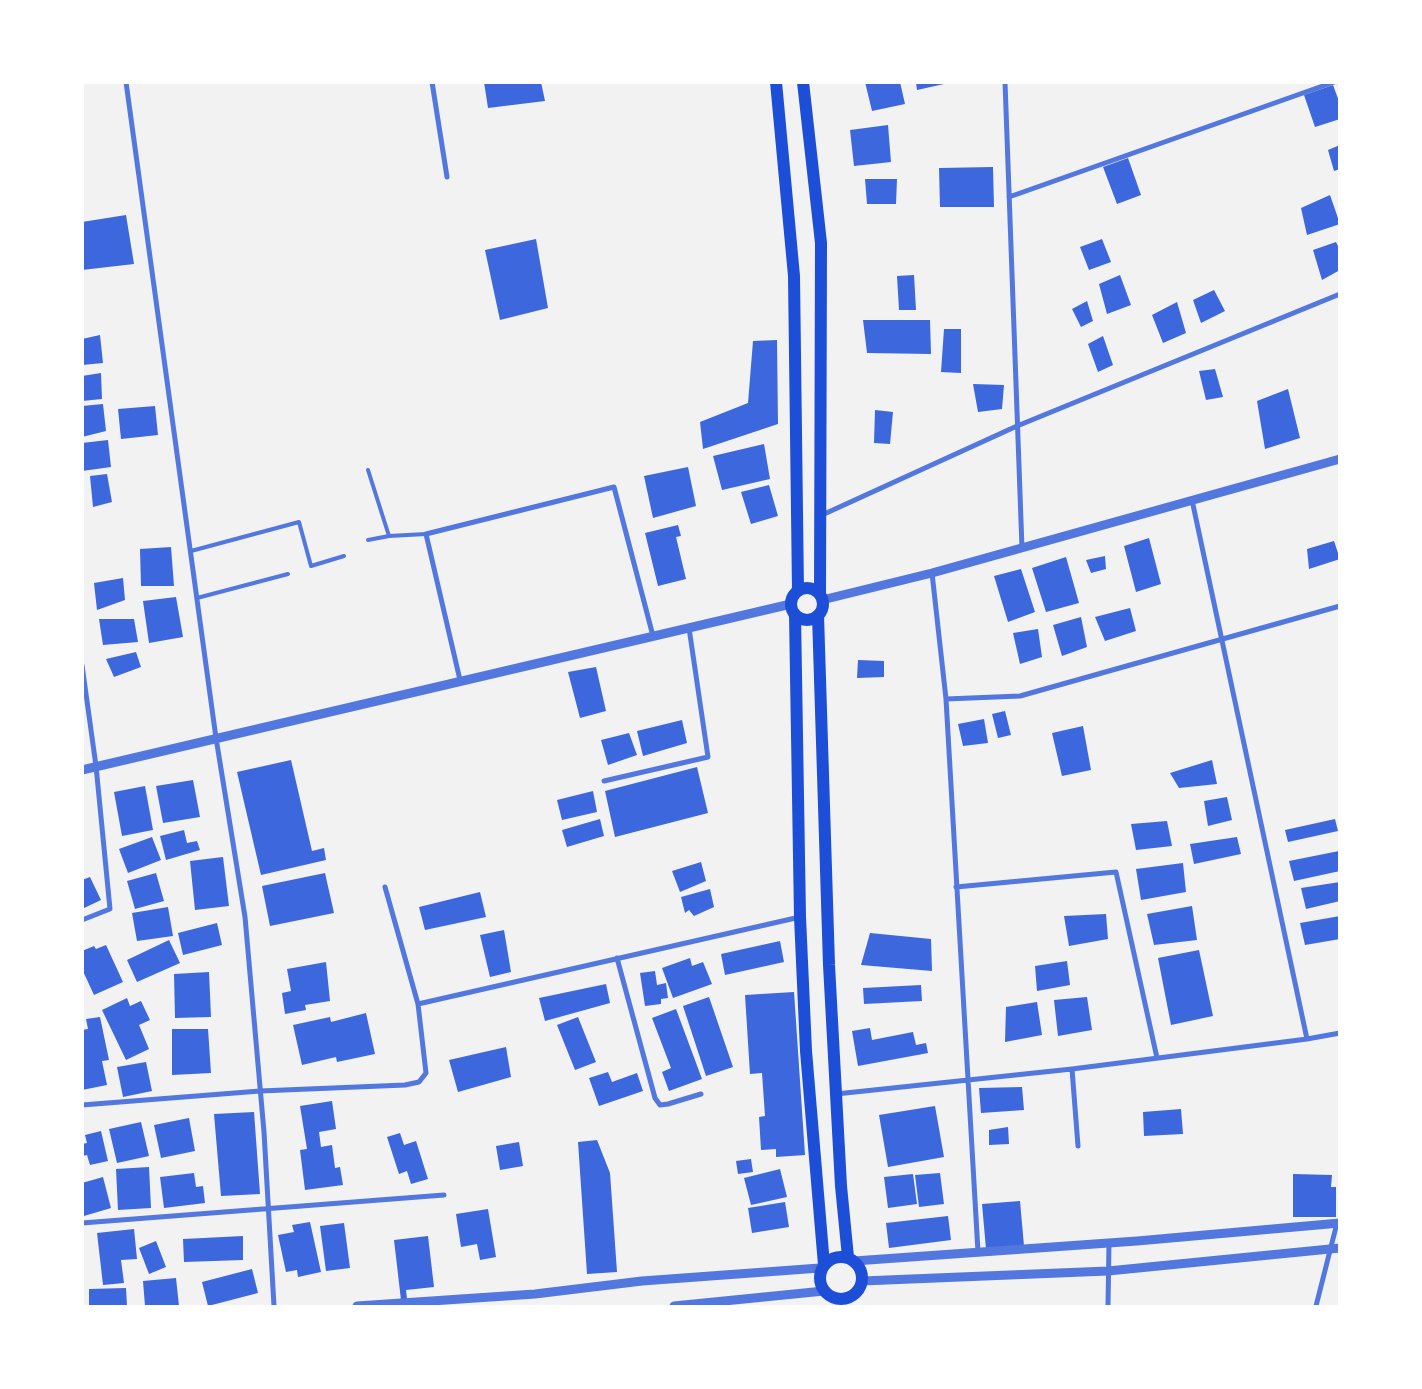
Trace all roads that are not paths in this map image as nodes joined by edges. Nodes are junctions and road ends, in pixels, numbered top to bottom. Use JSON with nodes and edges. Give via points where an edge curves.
{"nodes":[{"id":1,"x":126,"y":82,"type":"edge"},
{"id":2,"x":432,"y":82,"type":"edge"},
{"id":3,"x":776,"y":82,"type":"edge"},
{"id":4,"x":803,"y":82,"type":"edge"},
{"id":5,"x":1005,"y":82,"type":"edge"},
{"id":6,"x":1334,"y":82,"type":"edge"},
{"id":7,"x":446,"y":177,"type":"dead end"},
{"id":8,"x":1009,"y":197,"type":"junction"},
{"id":9,"x":1340,"y":294,"type":"edge"},
{"id":10,"x":1017,"y":426,"type":"junction"},
{"id":11,"x":1340,"y":459,"type":"edge"},
{"id":12,"x":368,"y":470,"type":"dead end"},
{"id":13,"x":1192,"y":500,"type":"junction"},
{"id":14,"x":822,"y":515,"type":"junction"},
{"id":15,"x":426,"y":534,"type":"junction"},
{"id":16,"x":389,"y":536,"type":"junction"},
{"id":17,"x":368,"y":540,"type":"dead end"},
{"id":18,"x":1022,"y":548,"type":"junction"},
{"id":19,"x":191,"y":552,"type":"junction"},
{"id":20,"x":344,"y":556,"type":"dead end"},
{"id":21,"x":932,"y":573,"type":"junction"},
{"id":22,"x":288,"y":574,"type":"dead end"},
{"id":23,"x":798,"y":591,"type":"junction"},
{"id":24,"x":197,"y":598,"type":"junction"},
{"id":25,"x":821,"y":598,"type":"junction"},
{"id":26,"x":1340,"y":606,"type":"edge"},
{"id":27,"x":793,"y":609,"type":"junction"},
{"id":28,"x":818,"y":615,"type":"junction"},
{"id":29,"x":689,"y":628,"type":"junction"},
{"id":30,"x":653,"y":636,"type":"junction"},
{"id":31,"x":1220,"y":641,"type":"junction"},
{"id":32,"x":82,"y":666,"type":"edge"},
{"id":33,"x":460,"y":680,"type":"junction"},
{"id":34,"x":946,"y":699,"type":"junction"},
{"id":35,"x":216,"y":738,"type":"junction"},
{"id":36,"x":96,"y":766,"type":"junction"},
{"id":37,"x":82,"y":770,"type":"edge"},
{"id":38,"x":604,"y":782,"type":"dead end"},
{"id":39,"x":385,"y":887,"type":"dead end"},
{"id":40,"x":956,"y":887,"type":"junction"},
{"id":41,"x":800,"y":917,"type":"junction"},
{"id":42,"x":82,"y":920,"type":"edge"},
{"id":43,"x":617,"y":958,"type":"junction"},
{"id":44,"x":418,"y":1004,"type":"junction"},
{"id":45,"x":1340,"y":1032,"type":"edge"},
{"id":46,"x":1307,"y":1039,"type":"junction"},
{"id":47,"x":1157,"y":1058,"type":"junction"},
{"id":48,"x":1072,"y":1069,"type":"junction"},
{"id":49,"x":968,"y":1079,"type":"junction"},
{"id":50,"x":260,"y":1091,"type":"junction"},
{"id":51,"x":701,"y":1094,"type":"dead end"},
{"id":52,"x":836,"y":1094,"type":"junction"},
{"id":53,"x":82,"y":1105,"type":"edge"},
{"id":54,"x":1078,"y":1146,"type":"dead end"},
{"id":55,"x":444,"y":1195,"type":"dead end"},
{"id":56,"x":268,"y":1209,"type":"junction"},
{"id":57,"x":82,"y":1223,"type":"edge"},
{"id":58,"x":1338,"y":1223,"type":"edge"},
{"id":59,"x":1109,"y":1243,"type":"junction"},
{"id":60,"x":1335,"y":1248,"type":"edge"},
{"id":61,"x":978,"y":1252,"type":"junction"},
{"id":62,"x":851,"y":1259,"type":"junction"},
{"id":63,"x":822,"y":1266,"type":"junction"},
{"id":64,"x":1108,"y":1271,"type":"junction"},
{"id":65,"x":862,"y":1281,"type":"junction"},
{"id":66,"x":824,"y":1291,"type":"junction"},
{"id":67,"x":850,"y":1302,"type":"edge"},
{"id":68,"x":274,"y":1306,"type":"edge"},
{"id":69,"x":357,"y":1306,"type":"edge"},
{"id":70,"x":674,"y":1306,"type":"edge"},
{"id":71,"x":824,"y":1306,"type":"edge"},
{"id":72,"x":1108,"y":1306,"type":"edge"},
{"id":73,"x":1316,"y":1306,"type":"edge"}],
"edges":[{"from":1,"to":19,"type":"street"},
{"from":2,"to":7,"type":"street"},
{"from":3,"to":23,"type":"main road","via":[[794,276]]},
{"from":4,"to":14,"type":"main road","via":[[821,243]]},
{"from":5,"to":8,"type":"street"},
{"from":6,"to":8,"type":"street"},
{"from":8,"to":10,"type":"street"},
{"from":9,"to":10,"type":"street"},
{"from":10,"to":14,"type":"street"},
{"from":10,"to":18,"type":"street"},
{"from":11,"to":13,"type":"street"},
{"from":12,"to":16,"type":"lane"},
{"from":13,"to":18,"type":"street"},
{"from":13,"to":31,"type":"street"},
{"from":14,"to":25,"type":"main road"},
{"from":15,"to":16,"type":"lane"},
{"from":15,"to":30,"type":"street","via":[[614,486]]},
{"from":15,"to":33,"type":"street"},
{"from":16,"to":17,"type":"lane"},
{"from":18,"to":21,"type":"street"},
{"from":19,"to":20,"type":"lane","via":[[299,522],[311,566]]},
{"from":19,"to":24,"type":"street"},
{"from":21,"to":25,"type":"street"},
{"from":21,"to":34,"type":"street"},
{"from":22,"to":24,"type":"lane"},
{"from":23,"to":25,"type":"main road","via":[[807,588],[817,591]]},
{"from":23,"to":27,"type":"main road"},
{"from":24,"to":35,"type":"street"},
{"from":25,"to":28,"type":"main road"},
{"from":26,"to":31,"type":"street"},
{"from":27,"to":28,"type":"main road","via":[[799,617],[809,619]]},
{"from":27,"to":29,"type":"street"},
{"from":27,"to":41,"type":"main road"},
{"from":28,"to":52,"type":"main road"},
{"from":29,"to":30,"type":"street"},
{"from":29,"to":38,"type":"street","via":[[708,757]]},
{"from":30,"to":33,"type":"street"},
{"from":31,"to":34,"type":"street","via":[[1020,696]]},
{"from":31,"to":46,"type":"street"},
{"from":32,"to":36,"type":"street"},
{"from":33,"to":35,"type":"street"},
{"from":34,"to":40,"type":"street"},
{"from":35,"to":36,"type":"street"},
{"from":35,"to":50,"type":"street","via":[[245,917]]},
{"from":36,"to":37,"type":"street"},
{"from":36,"to":42,"type":"street","via":[[110,909]]},
{"from":39,"to":44,"type":"street"},
{"from":40,"to":47,"type":"street","via":[[1116,872]]},
{"from":40,"to":49,"type":"street"},
{"from":41,"to":43,"type":"street"},
{"from":41,"to":63,"type":"main road"},
{"from":43,"to":44,"type":"street"},
{"from":43,"to":51,"type":"street","via":[[655,1098],[660,1105]]},
{"from":44,"to":50,"type":"street","via":[[426,1073],[419,1082]]},
{"from":45,"to":46,"type":"street"},
{"from":46,"to":47,"type":"street"},
{"from":47,"to":48,"type":"street"},
{"from":48,"to":49,"type":"street"},
{"from":48,"to":54,"type":"street"},
{"from":49,"to":52,"type":"street"},
{"from":49,"to":61,"type":"street"},
{"from":50,"to":53,"type":"street"},
{"from":50,"to":56,"type":"street"},
{"from":52,"to":62,"type":"main road","via":[[841,1186]]},
{"from":55,"to":56,"type":"street"},
{"from":56,"to":57,"type":"street"},
{"from":56,"to":68,"type":"street"},
{"from":58,"to":59,"type":"street"},
{"from":58,"to":60,"type":"street"},
{"from":59,"to":61,"type":"street"},
{"from":59,"to":64,"type":"street"},
{"from":60,"to":64,"type":"street"},
{"from":60,"to":73,"type":"street"},
{"from":61,"to":62,"type":"street"},
{"from":62,"to":63,"type":"main road","via":[[835,1257]]},
{"from":62,"to":65,"type":"main road","via":[[858,1266]]},
{"from":63,"to":66,"type":"main road","via":[[820,1277]]},
{"from":63,"to":69,"type":"street","via":[[642,1281],[535,1294]]},
{"from":64,"to":65,"type":"street"},
{"from":64,"to":72,"type":"street"},
{"from":65,"to":67,"type":"main road"},
{"from":66,"to":67,"type":"main road"},
{"from":66,"to":70,"type":"street"},
{"from":66,"to":71,"type":"main road"}]}
